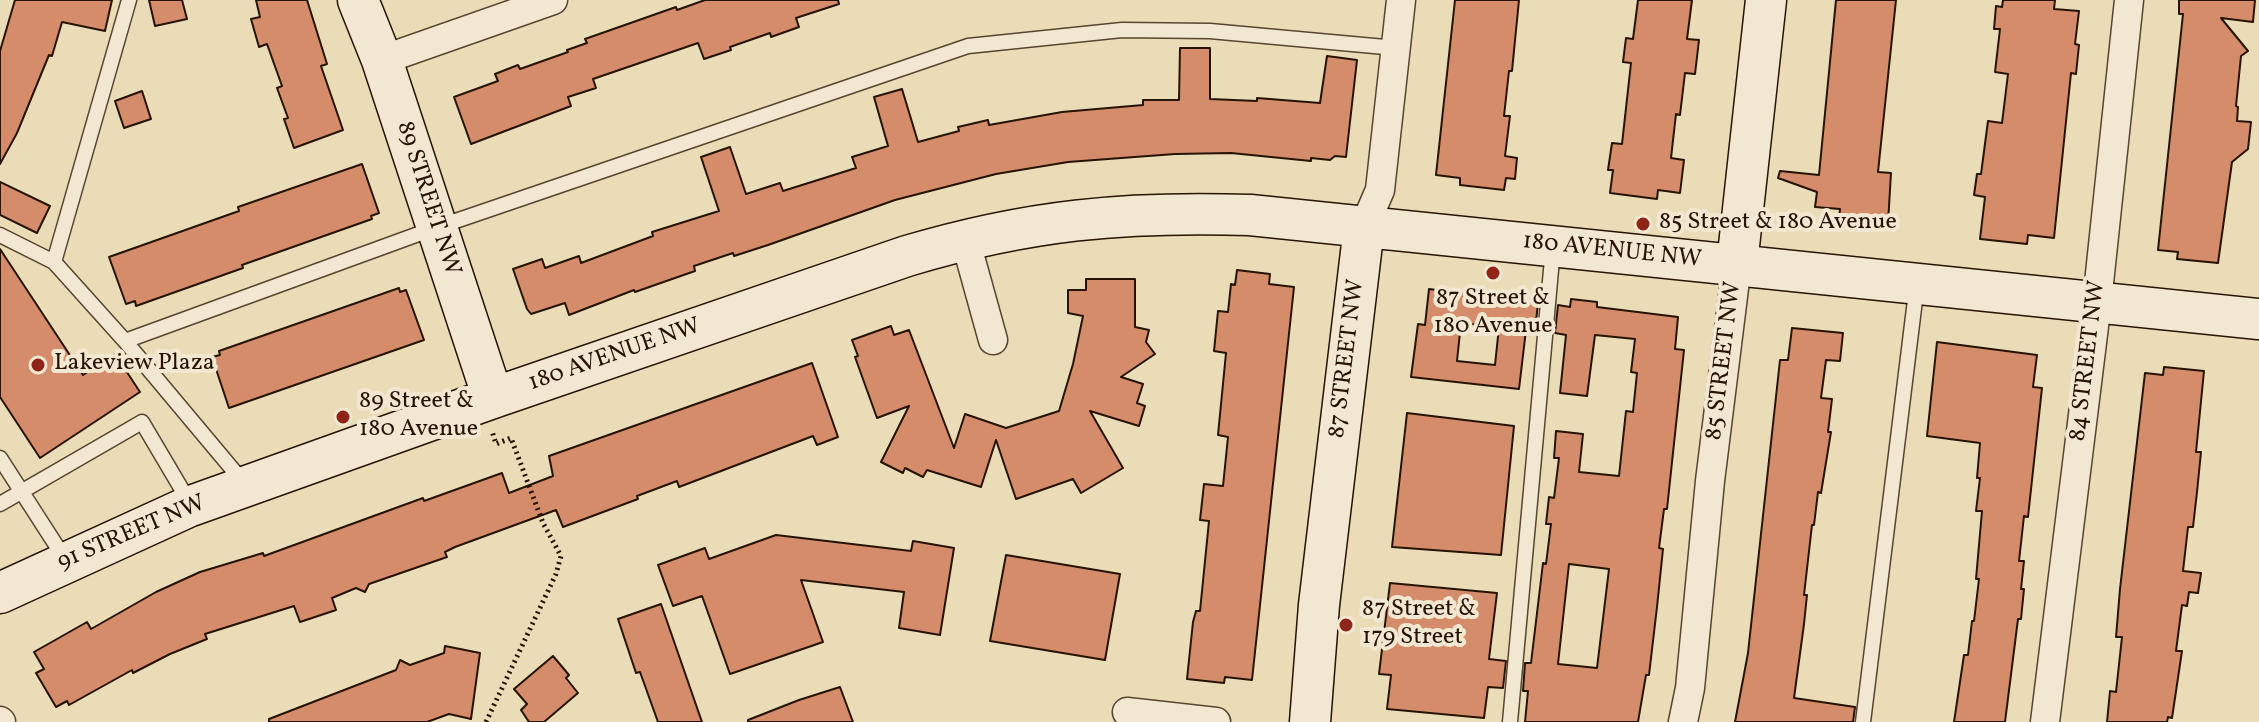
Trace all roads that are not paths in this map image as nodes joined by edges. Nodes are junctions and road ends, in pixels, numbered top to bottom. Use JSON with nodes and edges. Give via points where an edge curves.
{"nodes":[{"id":1,"x":129,"y":0,"type":"edge"},
{"id":2,"x":358,"y":0,"type":"edge"},
{"id":3,"x":553,"y":0,"type":"edge"},
{"id":4,"x":1401,"y":0,"type":"edge"},
{"id":5,"x":1766,"y":0,"type":"edge"},
{"id":6,"x":2129,"y":0,"type":"edge"},
{"id":7,"x":1396,"y":48,"type":"junction"},
{"id":8,"x":382,"y":60,"type":"junction"},
{"id":9,"x":1364,"y":227,"type":"junction"},
{"id":10,"x":435,"y":228,"type":"junction"},
{"id":11,"x":0,"y":235,"type":"edge"},
{"id":12,"x":965,"y":239,"type":"junction"},
{"id":13,"x":1554,"y":246,"type":"junction"},
{"id":14,"x":54,"y":262,"type":"junction"},
{"id":15,"x":1737,"y":264,"type":"junction"},
{"id":16,"x":1917,"y":284,"type":"junction"},
{"id":17,"x":2097,"y":302,"type":"junction"},
{"id":18,"x":2259,"y":319,"type":"edge"},
{"id":19,"x":993,"y":340,"type":"dead end"},
{"id":20,"x":125,"y":341,"type":"junction"},
{"id":21,"x":493,"y":398,"type":"junction"},
{"id":22,"x":0,"y":458,"type":"edge"},
{"id":23,"x":257,"y":484,"type":"junction"},
{"id":24,"x":21,"y":491,"type":"junction"},
{"id":25,"x":0,"y":504,"type":"edge"},
{"id":26,"x":191,"y":506,"type":"junction"},
{"id":27,"x":67,"y":561,"type":"junction"},
{"id":28,"x":0,"y":593,"type":"edge"},
{"id":29,"x":1127,"y":712,"type":"dead end"},
{"id":30,"x":1216,"y":722,"type":"edge"},
{"id":31,"x":1310,"y":722,"type":"edge"},
{"id":32,"x":1510,"y":722,"type":"edge"},
{"id":33,"x":1683,"y":722,"type":"edge"},
{"id":34,"x":1863,"y":722,"type":"edge"},
{"id":35,"x":2045,"y":722,"type":"edge"}],
"edges":[{"from":1,"to":14,"type":"lane"},
{"from":2,"to":8,"type":"street","name":"89 STREET NW"},
{"from":3,"to":8,"type":"street"},
{"from":4,"to":7,"type":"street","name":"87 STREET NW"},
{"from":5,"to":15,"type":"street","name":"85 STREET NW"},
{"from":6,"to":17,"type":"street","name":"84 STREET NW"},
{"from":7,"to":9,"type":"street","name":"87 STREET NW","via":[[1380,190]]},
{"from":7,"to":10,"type":"lane","via":[[1210,31],[1122,30],[968,46]]},
{"from":8,"to":10,"type":"street","name":"89 STREET NW"},
{"from":9,"to":12,"type":"street","name":"180 AVENUE NW","via":[[1250,215],[1152,214],[1071,219]]},
{"from":9,"to":13,"type":"street","name":"180 AVENUE NW"},
{"from":9,"to":31,"type":"street","name":"87 STREET NW"},
{"from":10,"to":20,"type":"lane"},
{"from":10,"to":21,"type":"street","name":"89 STREET NW"},
{"from":11,"to":14,"type":"lane"},
{"from":12,"to":19,"type":"street"},
{"from":12,"to":21,"type":"street","name":"180 AVENUE NW"},
{"from":13,"to":15,"type":"street","name":"180 AVENUE NW"},
{"from":13,"to":32,"type":"lane"},
{"from":14,"to":20,"type":"lane"},
{"from":15,"to":16,"type":"street","name":"180 AVENUE NW"},
{"from":15,"to":33,"type":"street","name":"85 STREET NW"},
{"from":16,"to":17,"type":"street","name":"180 AVENUE NW"},
{"from":16,"to":34,"type":"lane"},
{"from":17,"to":18,"type":"street","name":"180 AVENUE NW"},
{"from":17,"to":35,"type":"street","name":"84 STREET NW"},
{"from":20,"to":23,"type":"lane"},
{"from":21,"to":23,"type":"street","name":"180 AVENUE NW"},
{"from":22,"to":24,"type":"lane"},
{"from":23,"to":26,"type":"street","name":"91 STREET NW"},
{"from":24,"to":25,"type":"lane"},
{"from":24,"to":26,"type":"lane","via":[[142,422]]},
{"from":24,"to":27,"type":"lane"},
{"from":26,"to":27,"type":"street","name":"91 STREET NW"},
{"from":27,"to":28,"type":"street","name":"91 STREET NW"},
{"from":29,"to":30,"type":"street"}]}
